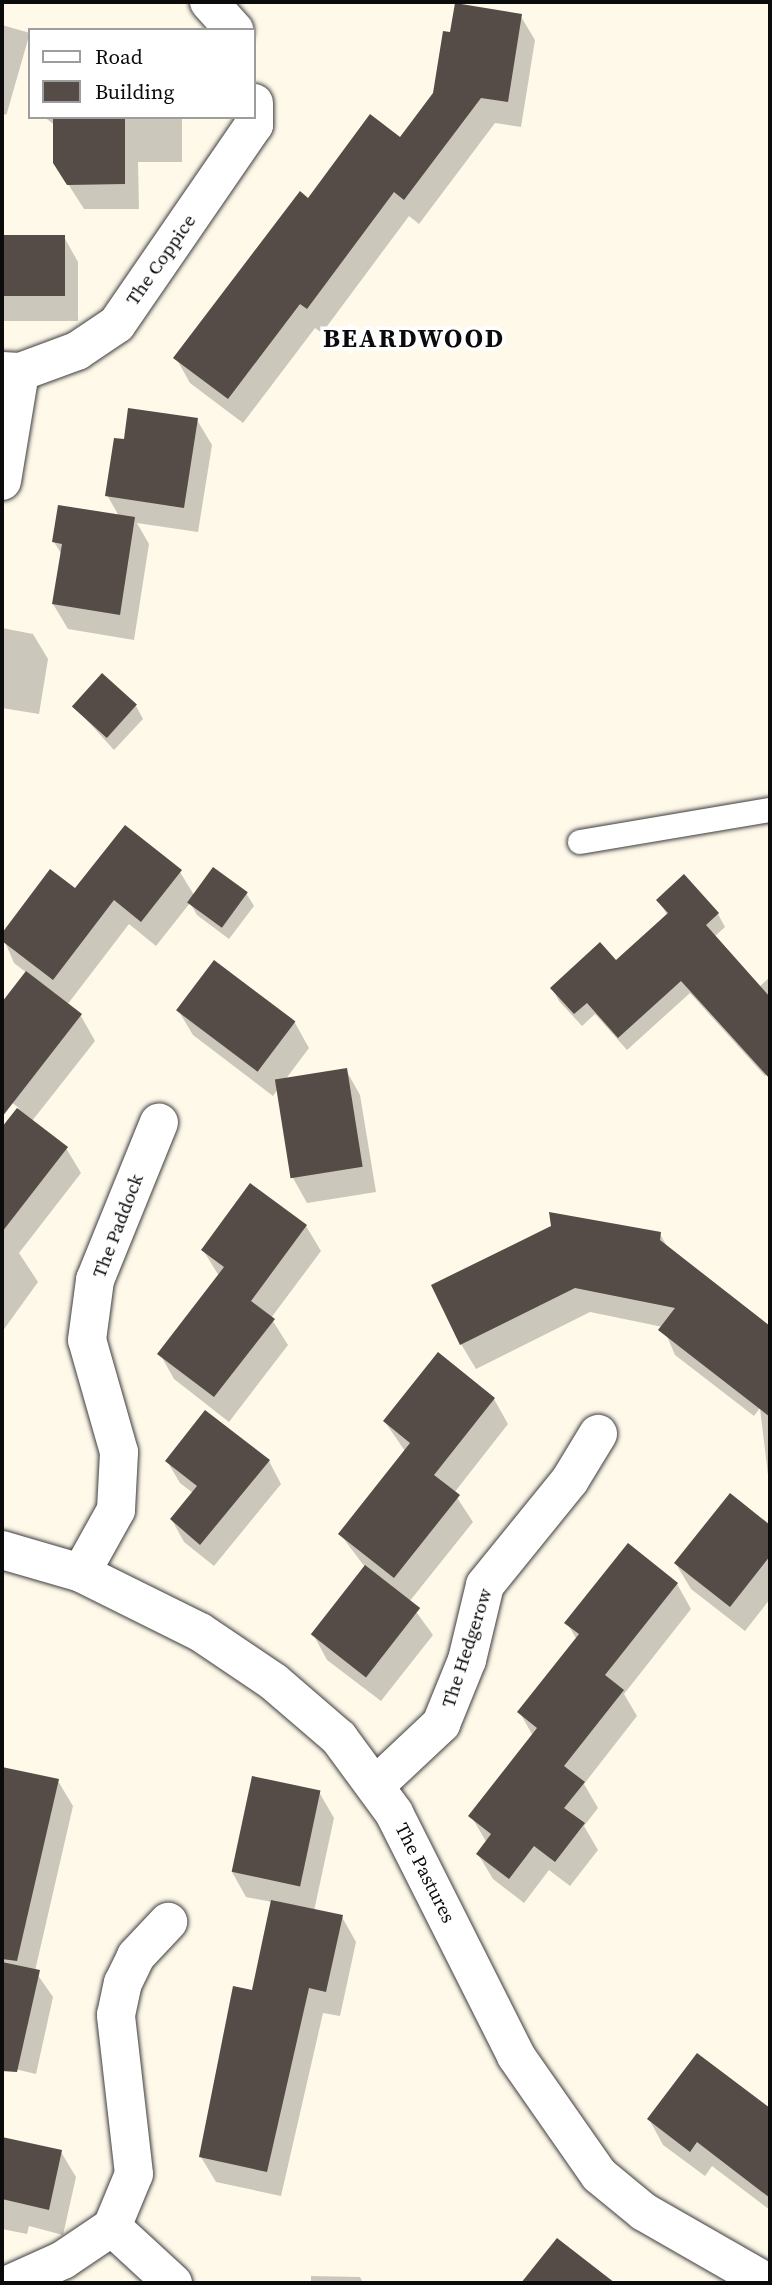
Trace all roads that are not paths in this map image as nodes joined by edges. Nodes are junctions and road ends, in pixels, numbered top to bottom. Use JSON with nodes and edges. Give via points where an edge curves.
{"nodes":[{"id":1,"x":209,"y":2,"type":"edge"},
{"id":2,"x":232,"y":28,"type":"edge"},
{"id":3,"x":254,"y":119,"type":"edge"},
{"id":4,"x":11,"y":371,"type":"edge"},
{"id":5,"x":2,"y":481,"type":"edge"},
{"id":6,"x":770,"y":810,"type":"edge"},
{"id":7,"x":580,"y":842,"type":"dead end"},
{"id":8,"x":159,"y":1122,"type":"dead end"},
{"id":9,"x":598,"y":1434,"type":"dead end"},
{"id":10,"x":2,"y":1550,"type":"edge"},
{"id":11,"x":81,"y":1573,"type":"junction"},
{"id":12,"x":375,"y":1786,"type":"junction"},
{"id":13,"x":168,"y":1922,"type":"dead end"},
{"id":14,"x":112,"y":2227,"type":"junction"},
{"id":15,"x":12,"y":2283,"type":"edge"},
{"id":16,"x":173,"y":2283,"type":"edge"},
{"id":17,"x":768,"y":2283,"type":"edge"}],
"edges":[{"from":1,"to":2,"type":"street"},
{"from":3,"to":4,"type":"street","name":"The Coppice","via":[[117,324],[78,351]]},
{"from":4,"to":5,"type":"street","name":"The Coppice"},
{"from":6,"to":7,"type":"lane"},
{"from":8,"to":11,"type":"street","name":"The Paddock","via":[[95,1280],[88,1340],[119,1452],[116,1510]]},
{"from":9,"to":12,"type":"street","name":"The Hedgerow","via":[[570,1480],[485,1586],[467,1660],[441,1724]]},
{"from":10,"to":11,"type":"street","name":"The Pastures"},
{"from":11,"to":12,"type":"street","name":"The Pastures","via":[[201,1632],[274,1682],[339,1738]]},
{"from":12,"to":17,"type":"street","name":"The Pastures","via":[[394,1813],[516,2056],[599,2175],[644,2212]]},
{"from":13,"to":14,"type":"street","via":[[136,1956],[123,1983],[116,2015],[134,2174]]},
{"from":14,"to":15,"type":"street","via":[[64,2260]]},
{"from":14,"to":16,"type":"street"}]}
